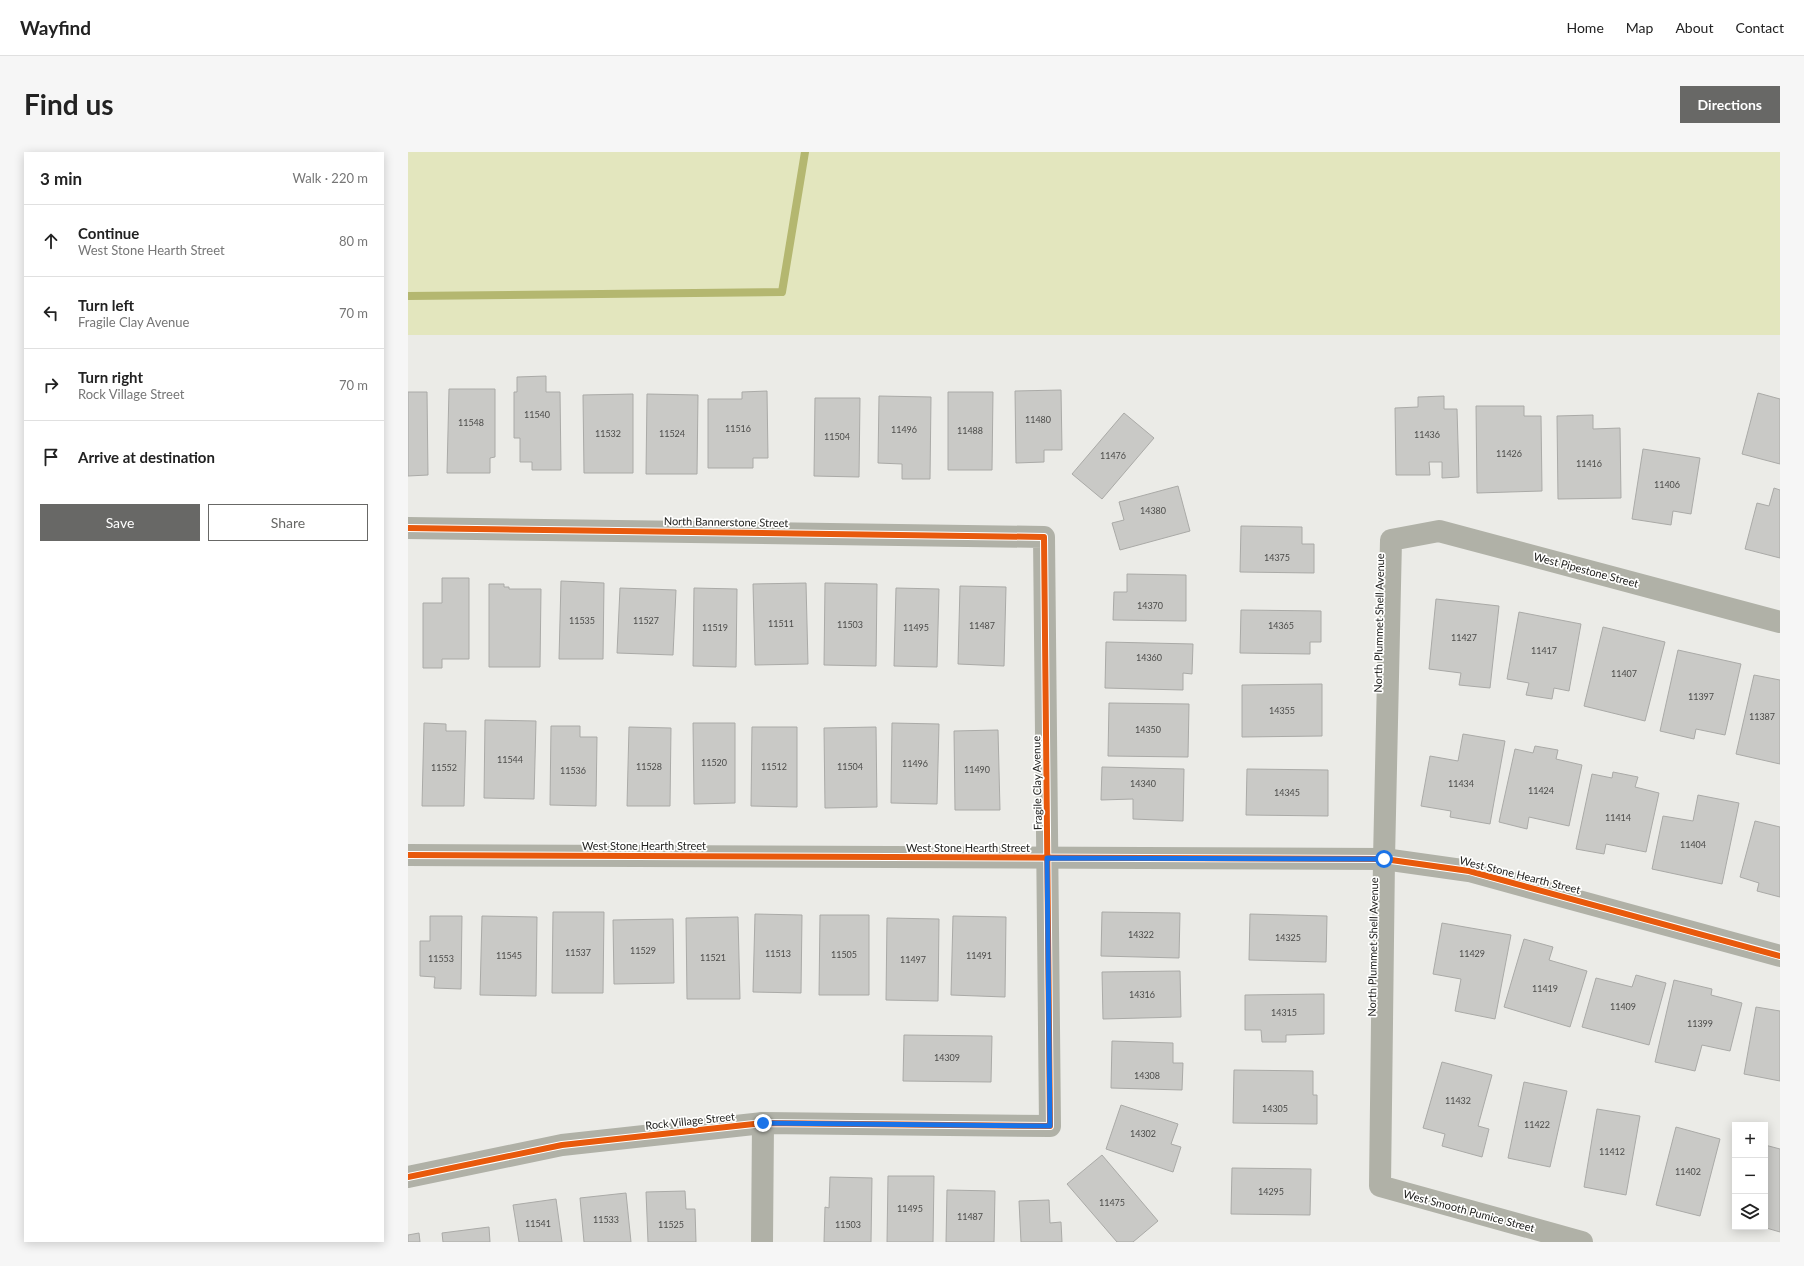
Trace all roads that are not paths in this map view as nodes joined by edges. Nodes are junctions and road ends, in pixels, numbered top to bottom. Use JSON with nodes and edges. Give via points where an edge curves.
{"nodes":[{"id":1,"x":408,"y":528,"type":"edge"},
{"id":2,"x":1044,"y":536,"type":"joint"},
{"id":3,"x":1391,"y":540,"type":"joint"},
{"id":4,"x":1780,"y":622,"type":"edge"},
{"id":5,"x":408,"y":855,"type":"edge"},
{"id":6,"x":1047,"y":858,"type":"junction"},
{"id":7,"x":1384,"y":859,"type":"junction"},
{"id":8,"x":1780,"y":956,"type":"edge"},
{"id":9,"x":763,"y":1123,"type":"junction"},
{"id":10,"x":1050,"y":1126,"type":"joint"},
{"id":11,"x":408,"y":1177,"type":"edge"},
{"id":12,"x":1380,"y":1186,"type":"joint"},
{"id":13,"x":762,"y":1242,"type":"edge"},
{"id":14,"x":1582,"y":1242,"type":"edge"}],
"edges":[{"from":1,"to":2,"type":"street","name":"North Bannerstone Street"},
{"from":2,"to":6,"type":"street","name":"Fragile Clay Avenue"},
{"from":3,"to":4,"type":"street","name":"West Pipestone Street","via":[[1439,531]]},
{"from":3,"to":7,"type":"street","name":"North Plummet Shell Avenue"},
{"from":5,"to":6,"type":"street","name":"West Stone Hearth Street"},
{"from":6,"to":7,"type":"street","name":"West Stone Hearth Street"},
{"from":6,"to":10,"type":"street","name":"Fragile Clay Avenue"},
{"from":7,"to":8,"type":"street","name":"West Stone Hearth Street","via":[[1469,871]]},
{"from":7,"to":12,"type":"street","name":"North Plummet Shell Avenue"},
{"from":9,"to":10,"type":"street","name":"Rock Village Street"},
{"from":9,"to":11,"type":"street","name":"Rock Village Street","via":[[562,1145]]},
{"from":9,"to":13,"type":"street"},
{"from":12,"to":14,"type":"street","name":"West Smooth Pumice Street"}]}
